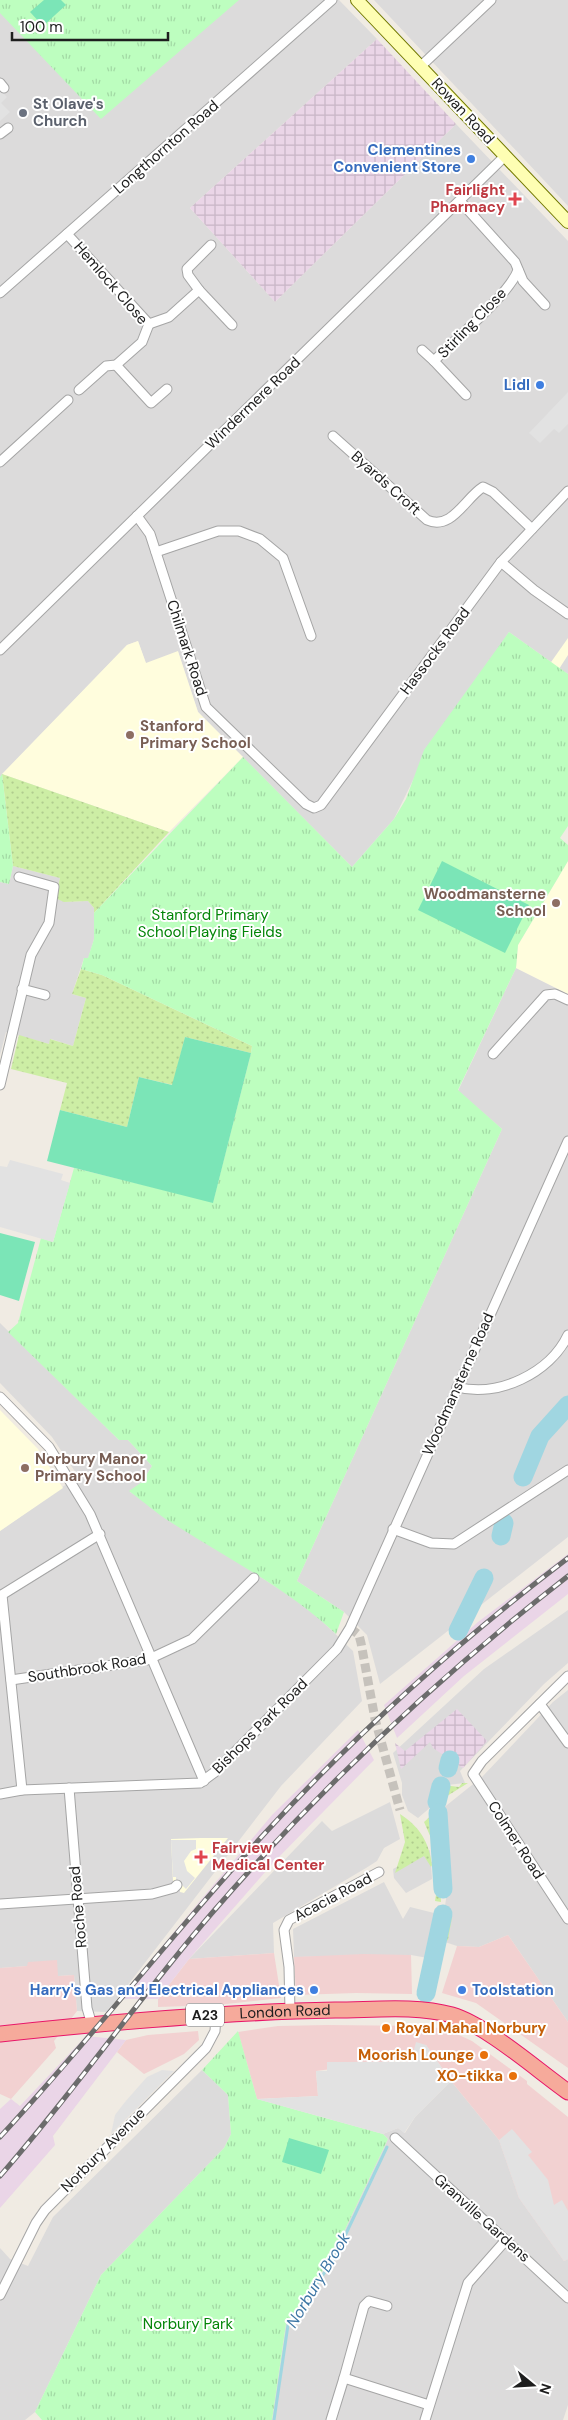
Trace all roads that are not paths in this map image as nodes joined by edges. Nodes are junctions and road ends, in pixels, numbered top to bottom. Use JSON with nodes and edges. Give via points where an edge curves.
{"nodes":[{"id":1,"x":332,"y":0,"type":"edge"},
{"id":2,"x":358,"y":0,"type":"edge"},
{"id":3,"x":491,"y":0,"type":"edge"},
{"id":4,"x":421,"y":66,"type":"junction"},
{"id":5,"x":8,"y":128,"type":"dead end"},
{"id":6,"x":0,"y":134,"type":"edge"},
{"id":7,"x":505,"y":156,"type":"junction"},
{"id":8,"x":460,"y":201,"type":"junction"},
{"id":9,"x":568,"y":222,"type":"edge"},
{"id":10,"x":67,"y":234,"type":"junction"},
{"id":11,"x":211,"y":245,"type":"dead end"},
{"id":12,"x":518,"y":270,"type":"junction"},
{"id":13,"x":199,"y":290,"type":"junction"},
{"id":14,"x":0,"y":293,"type":"edge"},
{"id":15,"x":545,"y":305,"type":"dead end"},
{"id":16,"x":149,"y":324,"type":"junction"},
{"id":17,"x":232,"y":325,"type":"dead end"},
{"id":18,"x":422,"y":350,"type":"dead end"},
{"id":19,"x":434,"y":361,"type":"junction"},
{"id":20,"x":116,"y":365,"type":"junction"},
{"id":21,"x":167,"y":389,"type":"dead end"},
{"id":22,"x":79,"y":390,"type":"dead end"},
{"id":23,"x":466,"y":395,"type":"dead end"},
{"id":24,"x":68,"y":400,"type":"dead end"},
{"id":25,"x":333,"y":436,"type":"dead end"},
{"id":26,"x":0,"y":462,"type":"edge"},
{"id":27,"x":568,"y":491,"type":"edge"},
{"id":28,"x":137,"y":516,"type":"junction"},
{"id":29,"x":532,"y":528,"type":"junction"},
{"id":30,"x":156,"y":552,"type":"junction"},
{"id":31,"x":501,"y":562,"type":"junction"},
{"id":32,"x":568,"y":614,"type":"edge"},
{"id":33,"x":311,"y":636,"type":"dead end"},
{"id":34,"x":0,"y":650,"type":"edge"},
{"id":35,"x":306,"y":804,"type":"joint"},
{"id":36,"x":19,"y":877,"type":"dead end"},
{"id":37,"x":22,"y":989,"type":"junction"},
{"id":38,"x":45,"y":995,"type":"dead end"},
{"id":39,"x":568,"y":1000,"type":"edge"},
{"id":40,"x":493,"y":1054,"type":"dead end"},
{"id":41,"x":0,"y":1085,"type":"edge"},
{"id":42,"x":568,"y":1141,"type":"edge"},
{"id":43,"x":568,"y":1335,"type":"edge"},
{"id":44,"x":457,"y":1387,"type":"junction"},
{"id":45,"x":0,"y":1397,"type":"edge"},
{"id":46,"x":568,"y":1470,"type":"edge"},
{"id":47,"x":393,"y":1529,"type":"junction"},
{"id":48,"x":100,"y":1534,"type":"junction"},
{"id":49,"x":254,"y":1578,"type":"dead end"},
{"id":50,"x":1,"y":1596,"type":"edge"},
{"id":51,"x":350,"y":1628,"type":"joint"},
{"id":52,"x":152,"y":1658,"type":"junction"},
{"id":53,"x":568,"y":1676,"type":"edge"},
{"id":54,"x":11,"y":1680,"type":"junction"},
{"id":55,"x":540,"y":1704,"type":"junction"},
{"id":56,"x":568,"y":1743,"type":"edge"},
{"id":57,"x":204,"y":1781,"type":"junction"},
{"id":58,"x":69,"y":1788,"type":"junction"},
{"id":59,"x":22,"y":1790,"type":"junction"},
{"id":60,"x":0,"y":1794,"type":"edge"},
{"id":61,"x":379,"y":1872,"type":"dead end"},
{"id":62,"x":177,"y":1885,"type":"dead end"},
{"id":63,"x":78,"y":1898,"type":"junction"},
{"id":64,"x":0,"y":1904,"type":"edge"},
{"id":65,"x":568,"y":1919,"type":"edge"},
{"id":66,"x":290,"y":2011,"type":"junction"},
{"id":67,"x":216,"y":2015,"type":"junction"},
{"id":68,"x":92,"y":2025,"type":"junction"},
{"id":69,"x":0,"y":2034,"type":"edge"},
{"id":70,"x":568,"y":2092,"type":"edge"},
{"id":71,"x":395,"y":2138,"type":"dead end"},
{"id":72,"x":506,"y":2240,"type":"junction"},
{"id":73,"x":0,"y":2295,"type":"edge"},
{"id":74,"x":568,"y":2298,"type":"edge"},
{"id":75,"x":387,"y":2306,"type":"dead end"},
{"id":76,"x":344,"y":2378,"type":"junction"},
{"id":77,"x":429,"y":2406,"type":"junction"},
{"id":78,"x":331,"y":2420,"type":"edge"},
{"id":79,"x":425,"y":2420,"type":"edge"}],
"edges":[{"from":1,"to":10,"type":"street","name":"Longthornton Road"},
{"from":2,"to":4,"type":"main road","name":"Rowan Road"},
{"from":3,"to":4,"type":"street"},
{"from":4,"to":7,"type":"main road","name":"Rowan Road"},
{"from":5,"to":6,"type":"street"},
{"from":7,"to":8,"type":"street","name":"Windermere Road"},
{"from":7,"to":9,"type":"main road","name":"Rowan Road"},
{"from":8,"to":12,"type":"street","name":"Stirling Close","via":[[515,262]]},
{"from":8,"to":28,"type":"street","name":"Windermere Road"},
{"from":10,"to":14,"type":"street","name":"Longthornton Road"},
{"from":10,"to":16,"type":"street","name":"Hemlock Close"},
{"from":11,"to":13,"type":"street","via":[[187,269]]},
{"from":12,"to":15,"type":"street","name":"Stirling Close","via":[[527,286]]},
{"from":12,"to":19,"type":"street","name":"Stirling Close","via":[[483,313]]},
{"from":13,"to":16,"type":"street","via":[[169,317]]},
{"from":13,"to":17,"type":"street"},
{"from":16,"to":20,"type":"street","name":"Hemlock Close","via":[[142,342]]},
{"from":18,"to":19,"type":"street"},
{"from":19,"to":23,"type":"street","name":"Stirling Close"},
{"from":20,"to":21,"type":"street","via":[[151,403]]},
{"from":20,"to":22,"type":"street","name":"Hemlock Close","via":[[106,366]]},
{"from":24,"to":26,"type":"street"},
{"from":25,"to":29,"type":"street","name":"Byards Croft","via":[[427,520],[447,521],[483,487],[493,492]]},
{"from":27,"to":29,"type":"street","name":"Hassocks Road"},
{"from":28,"to":30,"type":"street","name":"Chilmark Road","via":[[147,528]]},
{"from":28,"to":34,"type":"street","name":"Windermere Road"},
{"from":29,"to":31,"type":"street","name":"Hassocks Road"},
{"from":30,"to":33,"type":"street","via":[[222,531],[239,531],[260,539],[283,558]]},
{"from":30,"to":35,"type":"street","name":"Chilmark Road","via":[[206,707]]},
{"from":31,"to":32,"type":"street"},
{"from":31,"to":35,"type":"street","name":"Hassocks Road","via":[[321,805],[314,808]]},
{"from":36,"to":37,"type":"street","via":[[54,886],[49,923],[32,951]]},
{"from":37,"to":38,"type":"street"},
{"from":37,"to":41,"type":"street"},
{"from":39,"to":40,"type":"street","via":[[555,994],[546,995]]},
{"from":42,"to":44,"type":"street","name":"Woodmansterne Road"},
{"from":43,"to":44,"type":"street","via":[[547,1364],[523,1378],[490,1389]]},
{"from":44,"to":47,"type":"street","name":"Woodmansterne Road"},
{"from":45,"to":48,"type":"street","via":[[49,1447],[74,1484]]},
{"from":46,"to":47,"type":"street","via":[[454,1544],[431,1543]]},
{"from":47,"to":51,"type":"street","name":"Woodmansterne Road"},
{"from":48,"to":50,"type":"street"},
{"from":48,"to":52,"type":"street"},
{"from":49,"to":52,"type":"street","name":"Southbrook Road","via":[[192,1638]]},
{"from":50,"to":54,"type":"street"},
{"from":51,"to":57,"type":"street","name":"Bishops Park Road","via":[[337,1649]]},
{"from":52,"to":54,"type":"street","name":"Southbrook Road"},
{"from":52,"to":57,"type":"street"},
{"from":53,"to":55,"type":"street"},
{"from":54,"to":59,"type":"street"},
{"from":55,"to":56,"type":"street"},
{"from":55,"to":65,"type":"street","name":"Colmer Road","via":[[473,1774]]},
{"from":57,"to":58,"type":"street","name":"Bishops Park Road","via":[[191,1785]]},
{"from":58,"to":59,"type":"street","name":"Bishops Park Road"},
{"from":58,"to":63,"type":"street","name":"Roche Road"},
{"from":59,"to":60,"type":"street","name":"Bishops Park Road"},
{"from":61,"to":66,"type":"street","name":"Acacia Road","via":[[285,1924]]},
{"from":62,"to":63,"type":"street","via":[[152,1894]]},
{"from":63,"to":64,"type":"street"},
{"from":63,"to":68,"type":"street","name":"Roche Road","via":[[88,2017]]},
{"from":66,"to":67,"type":"highway","name":"London Road","number":"A23"},
{"from":66,"to":70,"type":"highway","name":"London Road","number":"A23","via":[[422,2010],[453,2016],[473,2024]]},
{"from":67,"to":68,"type":"highway","name":"London Road","number":"A23"},
{"from":67,"to":73,"type":"street","name":"Norbury Avenue","via":[[215,2031],[206,2048],[45,2210]]},
{"from":68,"to":69,"type":"highway","name":"London Road","number":"A23"},
{"from":71,"to":72,"type":"street","name":"Granville Gardens"},
{"from":72,"to":74,"type":"street","name":"Granville Gardens"},
{"from":72,"to":77,"type":"street","via":[[468,2283]]},
{"from":75,"to":76,"type":"street","via":[[370,2301],[364,2306]]},
{"from":76,"to":77,"type":"street"},
{"from":76,"to":78,"type":"street"},
{"from":77,"to":79,"type":"street"}]}
